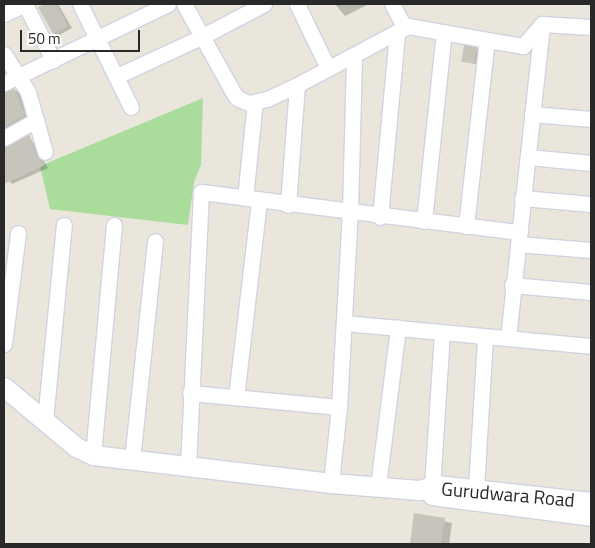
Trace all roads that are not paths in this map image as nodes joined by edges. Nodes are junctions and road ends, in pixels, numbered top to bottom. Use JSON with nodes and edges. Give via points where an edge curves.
{"nodes":[{"id":1,"x":25,"y":4,"type":"edge"},
{"id":2,"x":80,"y":4,"type":"edge"},
{"id":3,"x":168,"y":4,"type":"edge"},
{"id":4,"x":184,"y":4,"type":"edge"},
{"id":5,"x":264,"y":4,"type":"edge"},
{"id":6,"x":297,"y":4,"type":"edge"},
{"id":7,"x":392,"y":4,"type":"edge"},
{"id":8,"x":4,"y":14,"type":"edge"},
{"id":9,"x":542,"y":24,"type":"junction"},
{"id":10,"x":591,"y":26,"type":"edge"},
{"id":11,"x":401,"y":30,"type":"junction"},
{"id":12,"x":444,"y":32,"type":"junction"},
{"id":13,"x":203,"y":36,"type":"junction"},
{"id":14,"x":98,"y":38,"type":"junction"},
{"id":15,"x":487,"y":40,"type":"junction"},
{"id":16,"x":4,"y":54,"type":"edge"},
{"id":17,"x":354,"y":55,"type":"junction"},
{"id":18,"x":53,"y":60,"type":"junction"},
{"id":19,"x":328,"y":68,"type":"junction"},
{"id":20,"x":116,"y":76,"type":"junction"},
{"id":21,"x":10,"y":80,"type":"edge"},
{"id":22,"x":297,"y":85,"type":"junction"},
{"id":23,"x":255,"y":102,"type":"junction"},
{"id":24,"x":131,"y":107,"type":"dead end"},
{"id":25,"x":532,"y":114,"type":"junction"},
{"id":26,"x":591,"y":119,"type":"edge"},
{"id":27,"x":36,"y":120,"type":"junction"},
{"id":28,"x":4,"y":138,"type":"edge"},
{"id":29,"x":45,"y":152,"type":"dead end"},
{"id":30,"x":528,"y":158,"type":"junction"},
{"id":31,"x":591,"y":164,"type":"edge"},
{"id":32,"x":522,"y":198,"type":"junction"},
{"id":33,"x":252,"y":199,"type":"junction"},
{"id":34,"x":591,"y":204,"type":"edge"},
{"id":35,"x":288,"y":205,"type":"junction"},
{"id":36,"x":350,"y":211,"type":"junction"},
{"id":37,"x":380,"y":216,"type":"junction"},
{"id":38,"x":424,"y":222,"type":"junction"},
{"id":39,"x":114,"y":225,"type":"dead end"},
{"id":40,"x":64,"y":226,"type":"dead end"},
{"id":41,"x":466,"y":226,"type":"junction"},
{"id":42,"x":18,"y":233,"type":"dead end"},
{"id":43,"x":519,"y":238,"type":"junction"},
{"id":44,"x":155,"y":241,"type":"dead end"},
{"id":45,"x":591,"y":250,"type":"edge"},
{"id":46,"x":512,"y":285,"type":"junction"},
{"id":47,"x":591,"y":292,"type":"edge"},
{"id":48,"x":344,"y":324,"type":"junction"},
{"id":49,"x":398,"y":327,"type":"junction"},
{"id":50,"x":442,"y":332,"type":"junction"},
{"id":51,"x":485,"y":336,"type":"junction"},
{"id":52,"x":508,"y":338,"type":"junction"},
{"id":53,"x":4,"y":344,"type":"edge"},
{"id":54,"x":591,"y":346,"type":"edge"},
{"id":55,"x":4,"y":387,"type":"edge"},
{"id":56,"x":190,"y":393,"type":"junction"},
{"id":57,"x":236,"y":397,"type":"junction"},
{"id":58,"x":339,"y":407,"type":"junction"},
{"id":59,"x":45,"y":422,"type":"junction"},
{"id":60,"x":93,"y":455,"type":"junction"},
{"id":61,"x":132,"y":460,"type":"junction"},
{"id":62,"x":188,"y":468,"type":"junction"},
{"id":63,"x":331,"y":483,"type":"junction"},
{"id":64,"x":378,"y":486,"type":"junction"},
{"id":65,"x":425,"y":488,"type":"junction"},
{"id":66,"x":476,"y":489,"type":"junction"},
{"id":67,"x":591,"y":502,"type":"edge"},
{"id":68,"x":591,"y":516,"type":"edge"}],
"edges":[{"from":1,"to":8,"type":"street"},
{"from":1,"to":18,"type":"street"},
{"from":2,"to":14,"type":"street"},
{"from":3,"to":14,"type":"street"},
{"from":4,"to":13,"type":"street"},
{"from":5,"to":13,"type":"street"},
{"from":6,"to":19,"type":"street"},
{"from":7,"to":11,"type":"street"},
{"from":9,"to":10,"type":"street"},
{"from":9,"to":15,"type":"street","via":[[522,46]]},
{"from":9,"to":25,"type":"street"},
{"from":11,"to":12,"type":"street"},
{"from":11,"to":17,"type":"street"},
{"from":11,"to":37,"type":"street"},
{"from":12,"to":15,"type":"street"},
{"from":12,"to":38,"type":"street"},
{"from":13,"to":20,"type":"street"},
{"from":13,"to":23,"type":"street","via":[[237,98]]},
{"from":14,"to":18,"type":"street"},
{"from":14,"to":20,"type":"street"},
{"from":15,"to":41,"type":"street"},
{"from":16,"to":21,"type":"street"},
{"from":17,"to":19,"type":"street"},
{"from":17,"to":36,"type":"street"},
{"from":18,"to":21,"type":"street"},
{"from":19,"to":22,"type":"street"},
{"from":20,"to":24,"type":"street"},
{"from":21,"to":27,"type":"street","via":[[28,92]]},
{"from":22,"to":23,"type":"street"},
{"from":22,"to":35,"type":"street"},
{"from":23,"to":33,"type":"street"},
{"from":25,"to":26,"type":"street"},
{"from":25,"to":30,"type":"street"},
{"from":27,"to":28,"type":"street"},
{"from":27,"to":29,"type":"street"},
{"from":30,"to":31,"type":"street"},
{"from":30,"to":32,"type":"street"},
{"from":32,"to":34,"type":"street"},
{"from":32,"to":43,"type":"street"},
{"from":33,"to":35,"type":"street"},
{"from":33,"to":56,"type":"street","via":[[201,192]]},
{"from":33,"to":57,"type":"street"},
{"from":35,"to":36,"type":"street"},
{"from":36,"to":37,"type":"street"},
{"from":36,"to":48,"type":"street"},
{"from":37,"to":38,"type":"street"},
{"from":38,"to":41,"type":"street"},
{"from":39,"to":60,"type":"street"},
{"from":40,"to":59,"type":"street"},
{"from":41,"to":43,"type":"street"},
{"from":42,"to":53,"type":"street"},
{"from":43,"to":45,"type":"street"},
{"from":43,"to":46,"type":"street"},
{"from":44,"to":61,"type":"street"},
{"from":46,"to":47,"type":"street"},
{"from":46,"to":52,"type":"street"},
{"from":48,"to":49,"type":"street"},
{"from":48,"to":58,"type":"street"},
{"from":49,"to":50,"type":"street"},
{"from":49,"to":64,"type":"street"},
{"from":50,"to":51,"type":"street"},
{"from":50,"to":65,"type":"street"},
{"from":51,"to":52,"type":"street"},
{"from":51,"to":66,"type":"street"},
{"from":52,"to":54,"type":"street"},
{"from":55,"to":59,"type":"street"},
{"from":56,"to":57,"type":"street"},
{"from":56,"to":62,"type":"street"},
{"from":57,"to":58,"type":"street"},
{"from":58,"to":63,"type":"street"},
{"from":59,"to":60,"type":"street","via":[[76,447]]},
{"from":60,"to":61,"type":"street"},
{"from":61,"to":62,"type":"street"},
{"from":62,"to":63,"type":"street"},
{"from":63,"to":64,"type":"street"},
{"from":64,"to":65,"type":"street"},
{"from":65,"to":66,"type":"street","name":"Gurudwara Road"},
{"from":65,"to":68,"type":"street","name":"Gurudwara Road","via":[[437,498]]},
{"from":66,"to":67,"type":"street","name":"Gurudwara Road"}]}
